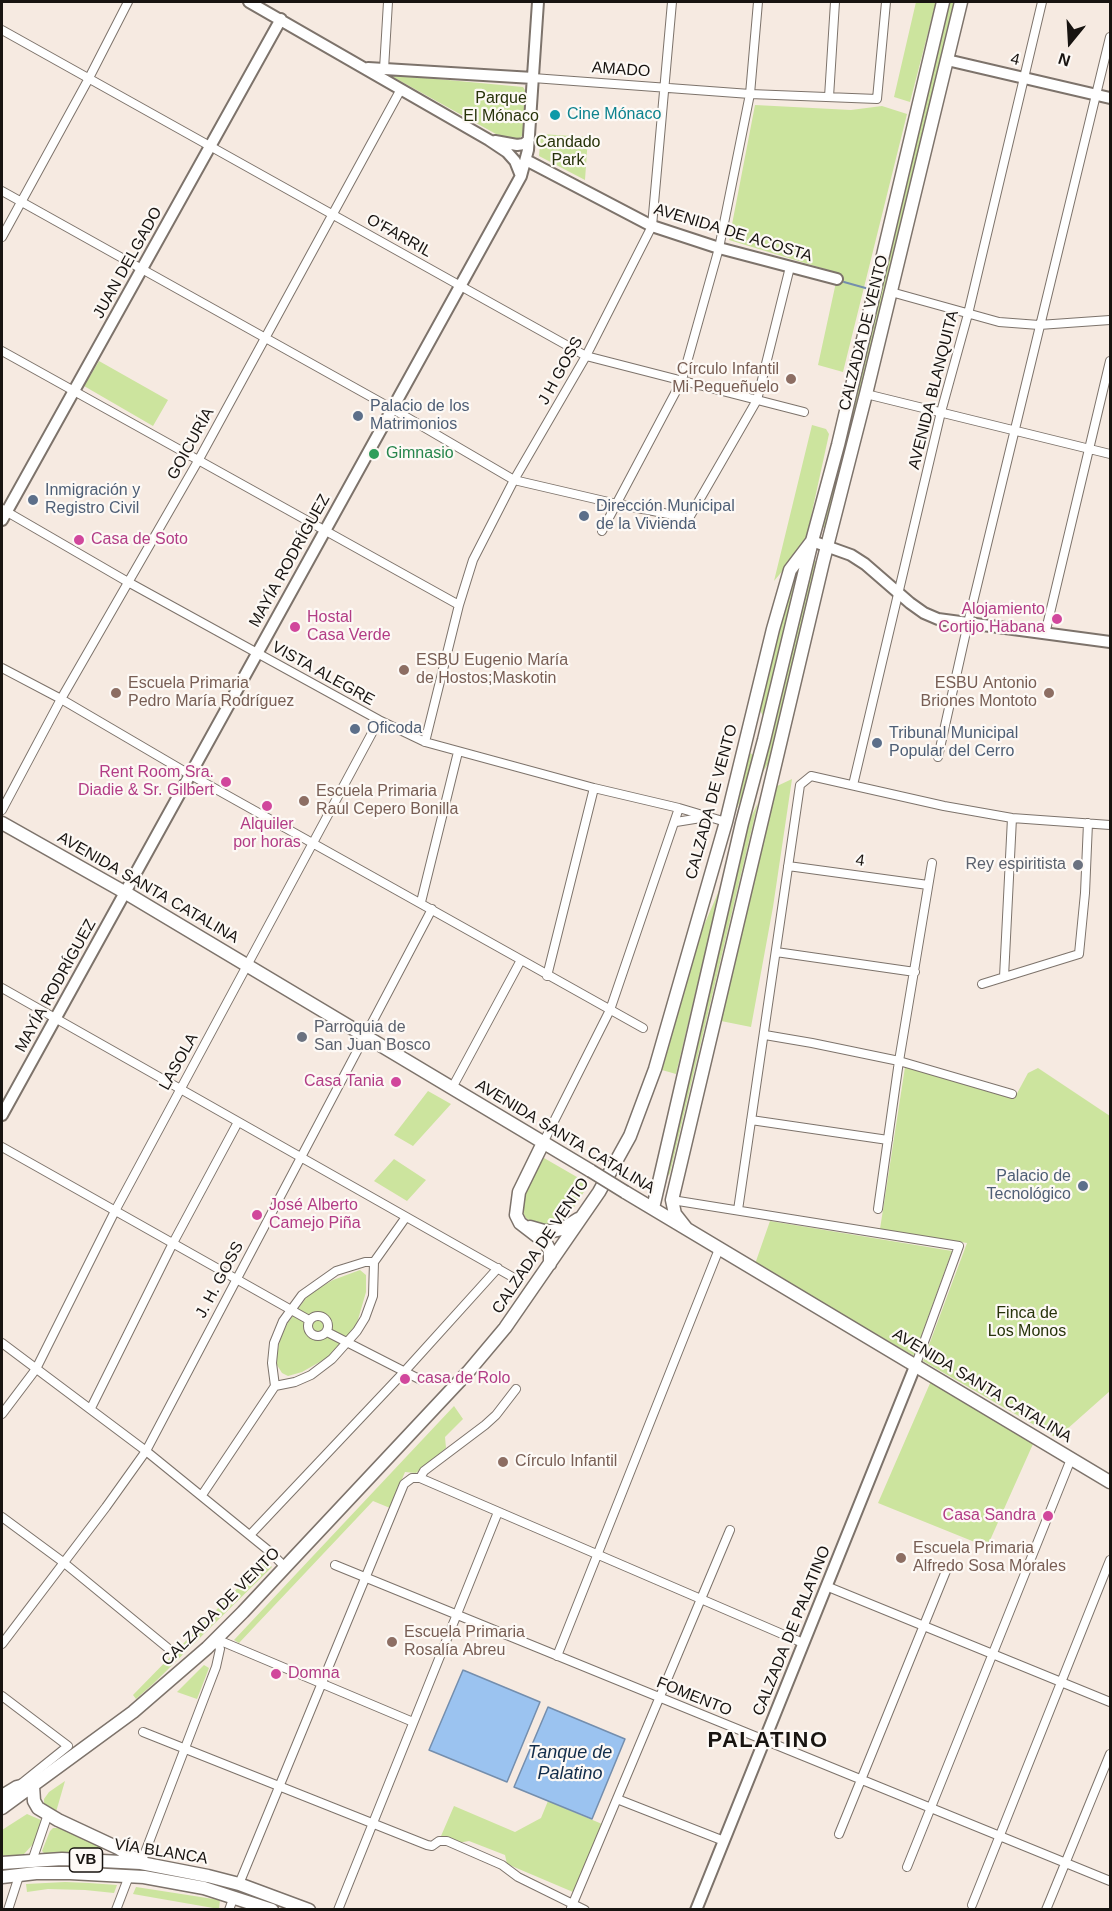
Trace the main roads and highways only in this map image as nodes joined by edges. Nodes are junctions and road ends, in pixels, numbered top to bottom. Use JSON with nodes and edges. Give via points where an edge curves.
{"nodes":[{"id":1,"x":943,"y":2,"type":"edge"},
{"id":2,"x":961,"y":2,"type":"edge"},
{"id":3,"x":812,"y":541,"type":"junction"},
{"id":4,"x":772,"y":776,"type":"junction"},
{"id":5,"x":2,"y":823,"type":"edge"},
{"id":6,"x":742,"y":823,"type":"junction"},
{"id":7,"x":695,"y":925,"type":"junction"},
{"id":8,"x":543,"y":1143,"type":"junction"},
{"id":9,"x":672,"y":1200,"type":"junction"},
{"id":10,"x":517,"y":1203,"type":"junction"},
{"id":11,"x":653,"y":1208,"type":"junction"},
{"id":12,"x":584,"y":1214,"type":"junction"},
{"id":13,"x":686,"y":1228,"type":"junction"},
{"id":14,"x":550,"y":1264,"type":"junction"},
{"id":15,"x":1110,"y":1482,"type":"edge"},
{"id":16,"x":36,"y":1784,"type":"junction"},
{"id":17,"x":17,"y":1792,"type":"junction"},
{"id":18,"x":2,"y":1796,"type":"edge"},
{"id":19,"x":2,"y":1810,"type":"edge"},
{"id":20,"x":141,"y":1863,"type":"junction"},
{"id":21,"x":2,"y":1865,"type":"edge"},
{"id":22,"x":34,"y":1867,"type":"junction"},
{"id":23,"x":2,"y":1877,"type":"edge"},
{"id":24,"x":236,"y":1890,"type":"junction"},
{"id":25,"x":272,"y":1910,"type":"edge"},
{"id":26,"x":309,"y":1910,"type":"edge"}],
"edges":[{"from":1,"to":3,"type":"main road","name":"CALZADA DE VENTO"},
{"from":2,"to":4,"type":"main road","name":"CALZADA DE VENTO"},
{"from":3,"to":6,"type":"main road","name":"CALZADA DE VENTO"},
{"from":3,"to":7,"type":"main road","name":"CALZADA DE VENTO","via":[[790,570],[772,629],[726,822]]},
{"from":4,"to":6,"type":"main road"},
{"from":4,"to":9,"type":"main road","name":"CALZADA DE VENTO"},
{"from":5,"to":8,"type":"main road","name":"AVENIDA SANTA CATALINA"},
{"from":6,"to":7,"type":"main road","via":[[722,859]]},
{"from":6,"to":11,"type":"main road","name":"CALZADA DE VENTO"},
{"from":7,"to":12,"type":"main road","name":"CALZADA DE VENTO","via":[[642,1107],[625,1145]]},
{"from":8,"to":10,"type":"main road"},
{"from":8,"to":11,"type":"main road","name":"AVENIDA SANTA CATALINA","bridge":true},
{"from":9,"to":11,"type":"main road","via":[[661,1208]]},
{"from":9,"to":13,"type":"main road","via":[[675,1214]]},
{"from":10,"to":12,"type":"main road","via":[[524,1223],[536,1230],[562,1229]]},
{"from":10,"to":14,"type":"main road","via":[[520,1223],[546,1243]]},
{"from":11,"to":13,"type":"main road","name":"AVENIDA SANTA CATALINA"},
{"from":12,"to":14,"type":"main road","name":"CALZADA DE VENTO"},
{"from":13,"to":15,"type":"main road","name":"AVENIDA SANTA CATALINA"},
{"from":14,"to":16,"type":"main road","name":"CALZADA DE VENTO","via":[[505,1329],[468,1372],[216,1639],[127,1717]]},
{"from":16,"to":17,"type":"main road"},
{"from":16,"to":20,"type":"main road","via":[[34,1801],[38,1808]]},
{"from":17,"to":18,"type":"main road"},
{"from":17,"to":19,"type":"main road"},
{"from":20,"to":22,"type":"main road","name":"VÍA BLANCA","number":"VB","via":[[62,1859]]},
{"from":20,"to":24,"type":"main road","name":"VÍA BLANCA","number":"VB","via":[[208,1876]]},
{"from":21,"to":22,"type":"main road","via":[[16,1873]]},
{"from":22,"to":23,"type":"main road","name":"VÍA BLANCA","number":"VB","via":[[19,1876]]},
{"from":22,"to":24,"type":"main road","name":"VÍA BLANCA","number":"VB"},
{"from":24,"to":25,"type":"main road","name":"VÍA BLANCA","number":"VB"},
{"from":24,"to":26,"type":"main road","name":"VÍA BLANCA","number":"VB"}]}
